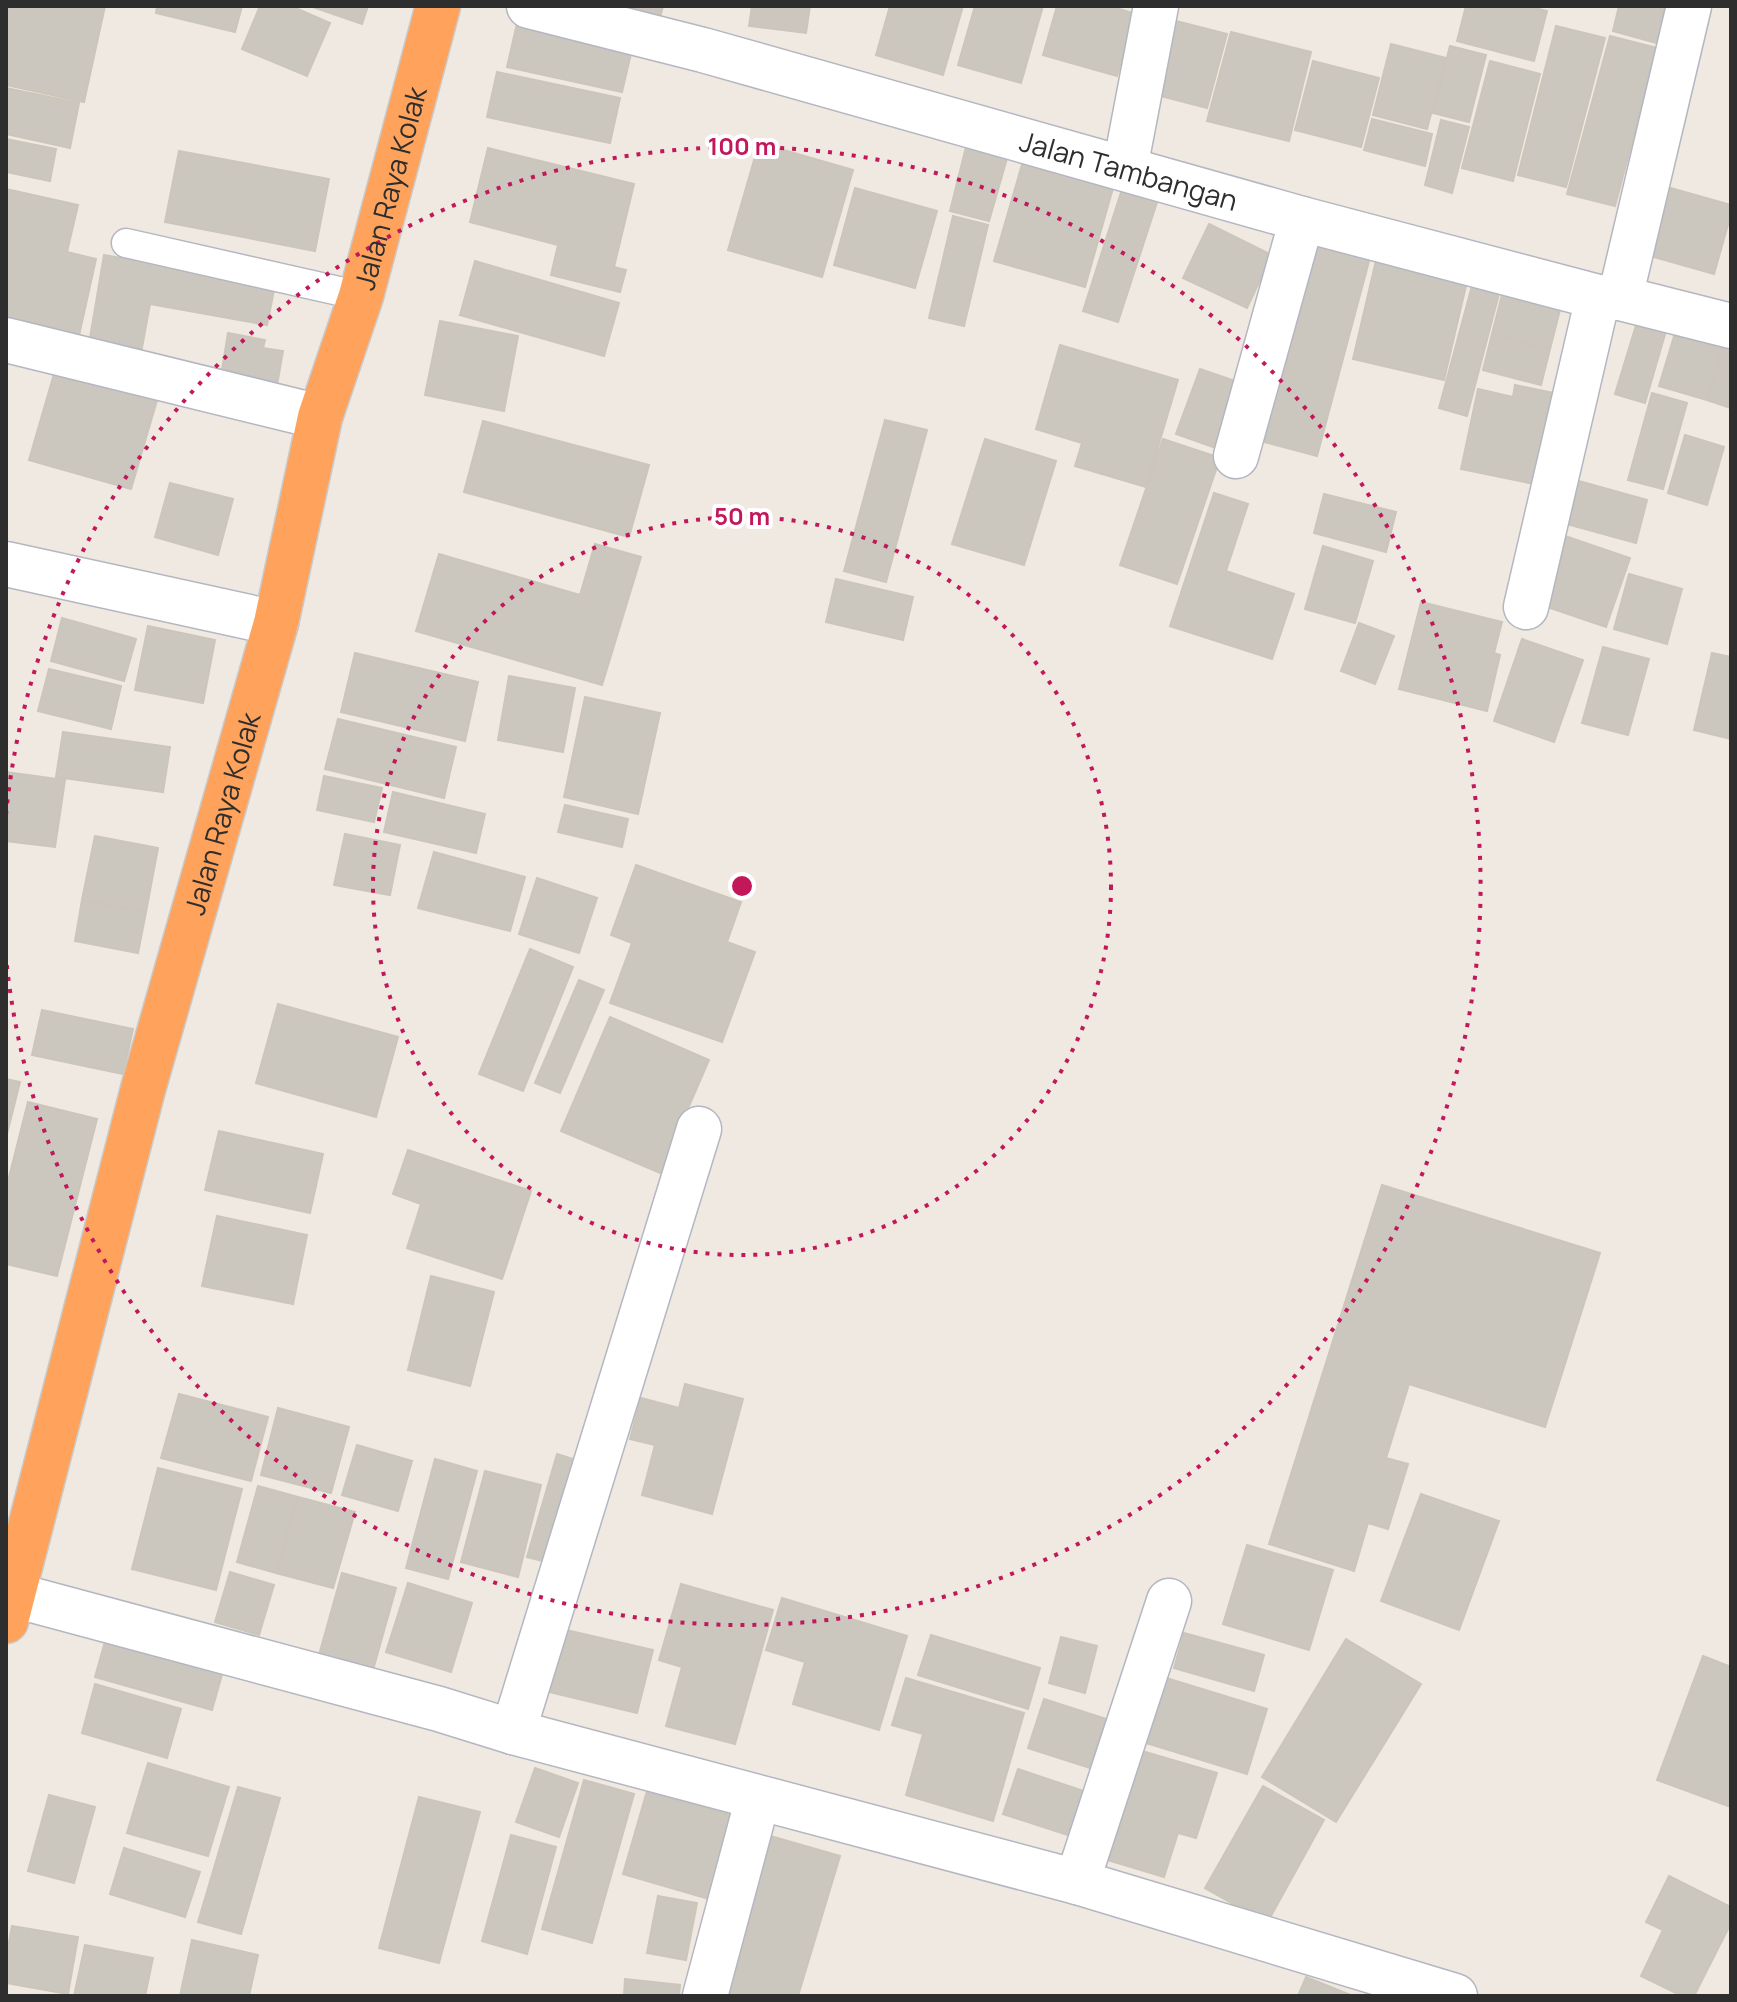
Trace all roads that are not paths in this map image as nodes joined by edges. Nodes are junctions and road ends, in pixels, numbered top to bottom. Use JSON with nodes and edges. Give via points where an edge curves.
{"nodes":[{"id":1,"x":438,"y":6,"type":"edge"},
{"id":2,"x":529,"y":6,"type":"edge"},
{"id":3,"x":1156,"y":6,"type":"edge"},
{"id":4,"x":1689,"y":6,"type":"edge"},
{"id":5,"x":1125,"y":168,"type":"junction"},
{"id":6,"x":1302,"y":219,"type":"junction"},
{"id":7,"x":126,"y":243,"type":"dead end"},
{"id":8,"x":361,"y":296,"type":"junction"},
{"id":9,"x":1609,"y":298,"type":"junction"},
{"id":10,"x":1731,"y":326,"type":"edge"},
{"id":11,"x":6,"y":340,"type":"edge"},
{"id":12,"x":320,"y":417,"type":"junction"},
{"id":13,"x":1236,"y":456,"type":"dead end"},
{"id":14,"x":6,"y":564,"type":"edge"},
{"id":15,"x":1526,"y":607,"type":"dead end"},
{"id":16,"x":276,"y":623,"type":"junction"},
{"id":17,"x":699,"y":1129,"type":"dead end"},
{"id":18,"x":20,"y":1512,"type":"edge"},
{"id":19,"x":1169,"y":1601,"type":"dead end"},
{"id":20,"x":10,"y":1608,"type":"edge"},
{"id":21,"x":513,"y":1732,"type":"junction"},
{"id":22,"x":758,"y":1798,"type":"junction"},
{"id":23,"x":1077,"y":1882,"type":"junction"},
{"id":24,"x":705,"y":1996,"type":"edge"},
{"id":25,"x":1455,"y":1996,"type":"edge"}],
"edges":[{"from":1,"to":8,"type":"highway","name":"Jalan Raya Kolak"},
{"from":2,"to":5,"type":"street","name":"Jalan Tambangan"},
{"from":3,"to":5,"type":"street"},
{"from":4,"to":9,"type":"street"},
{"from":5,"to":6,"type":"street","name":"Jalan Tambangan"},
{"from":6,"to":9,"type":"street","name":"Jalan Tambangan"},
{"from":6,"to":13,"type":"street"},
{"from":7,"to":8,"type":"lane"},
{"from":8,"to":12,"type":"highway","name":"Jalan Raya Kolak"},
{"from":9,"to":10,"type":"street","name":"Jalan Tambangan"},
{"from":9,"to":15,"type":"street"},
{"from":11,"to":12,"type":"street"},
{"from":12,"to":16,"type":"highway","name":"Jalan Raya Kolak"},
{"from":14,"to":16,"type":"street"},
{"from":16,"to":18,"type":"highway","name":"Jalan Raya Kolak"},
{"from":17,"to":21,"type":"street"},
{"from":18,"to":20,"type":"highway","name":"Jalan Raya Kolak"},
{"from":19,"to":23,"type":"street"},
{"from":20,"to":21,"type":"street","via":[[423,1705]]},
{"from":21,"to":22,"type":"street"},
{"from":22,"to":23,"type":"street"},
{"from":22,"to":24,"type":"street"},
{"from":23,"to":25,"type":"street"}]}
